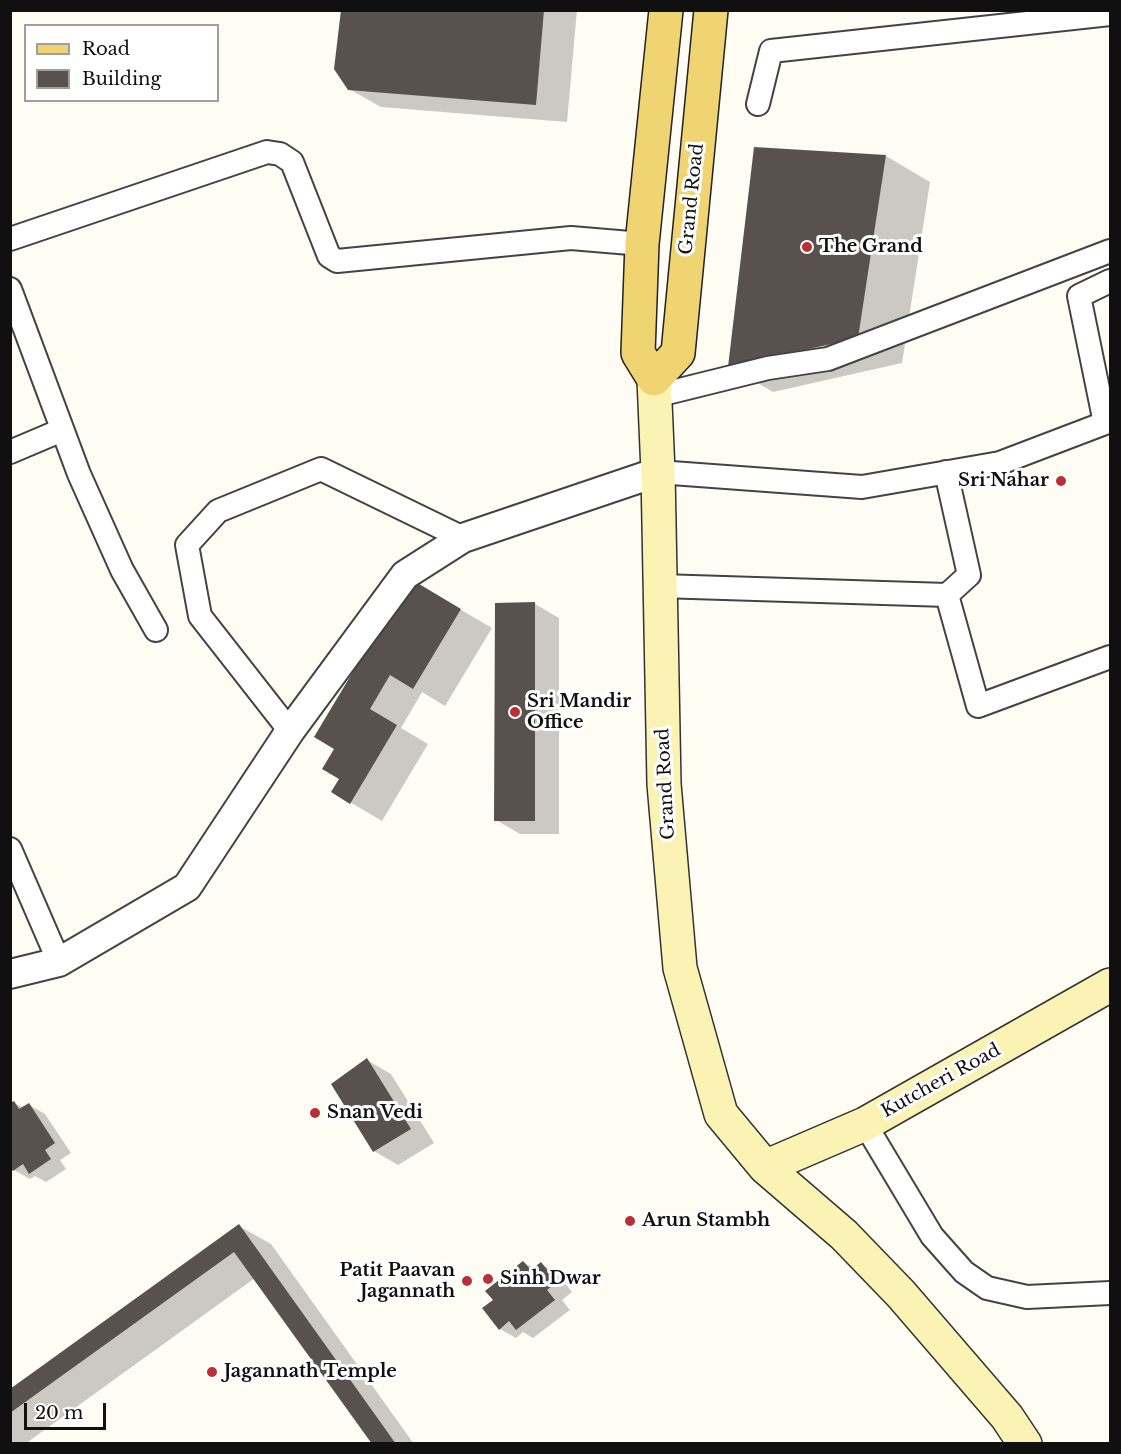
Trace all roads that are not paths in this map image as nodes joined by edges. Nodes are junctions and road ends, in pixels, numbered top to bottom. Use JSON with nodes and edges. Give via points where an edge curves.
{"nodes":[{"id":1,"x":666,"y":10,"type":"edge"},
{"id":2,"x":711,"y":10,"type":"edge"},
{"id":3,"x":1110,"y":14,"type":"edge"},
{"id":4,"x":758,"y":104,"type":"dead end"},
{"id":5,"x":10,"y":239,"type":"edge"},
{"id":6,"x":642,"y":244,"type":"junction"},
{"id":7,"x":1110,"y":251,"type":"edge"},
{"id":8,"x":1110,"y":281,"type":"edge"},
{"id":9,"x":10,"y":289,"type":"edge"},
{"id":10,"x":654,"y":387,"type":"junction"},
{"id":11,"x":62,"y":430,"type":"junction"},
{"id":12,"x":10,"y":452,"type":"edge"},
{"id":13,"x":658,"y":472,"type":"junction"},
{"id":14,"x":946,"y":472,"type":"junction"},
{"id":15,"x":463,"y":538,"type":"junction"},
{"id":16,"x":660,"y":586,"type":"junction"},
{"id":17,"x":947,"y":595,"type":"junction"},
{"id":18,"x":156,"y":630,"type":"dead end"},
{"id":19,"x":1110,"y":657,"type":"edge"},
{"id":20,"x":290,"y":731,"type":"junction"},
{"id":21,"x":10,"y":849,"type":"edge"},
{"id":22,"x":58,"y":962,"type":"junction"},
{"id":23,"x":10,"y":974,"type":"edge"},
{"id":24,"x":1110,"y":985,"type":"edge"},
{"id":25,"x":864,"y":1124,"type":"junction"},
{"id":26,"x":765,"y":1167,"type":"junction"},
{"id":27,"x":1110,"y":1293,"type":"edge"},
{"id":28,"x":1025,"y":1443,"type":"edge"}],
"edges":[{"from":1,"to":6,"type":"main road","name":"Grand Road"},
{"from":2,"to":10,"type":"main road","name":"Grand Road","via":[[678,353]]},
{"from":3,"to":4,"type":"street","via":[[771,51]]},
{"from":5,"to":6,"type":"street","via":[[267,152],[292,162],[329,256],[337,261],[571,238]]},
{"from":6,"to":10,"type":"main road","name":"Grand Road","via":[[638,353]]},
{"from":7,"to":10,"type":"street","via":[[828,359]]},
{"from":8,"to":14,"type":"street","via":[[1079,296],[1105,423],[1000,463]]},
{"from":9,"to":11,"type":"street"},
{"from":10,"to":13,"type":"main road","name":"Grand Road"},
{"from":11,"to":12,"type":"street"},
{"from":11,"to":18,"type":"street","via":[[106,536]]},
{"from":13,"to":14,"type":"street","via":[[862,487]]},
{"from":13,"to":15,"type":"street"},
{"from":13,"to":16,"type":"main road","name":"Grand Road"},
{"from":14,"to":17,"type":"street","via":[[969,575]]},
{"from":15,"to":20,"type":"street","via":[[405,575]]},
{"from":15,"to":20,"type":"street","via":[[321,469],[218,511],[187,545],[200,616]]},
{"from":16,"to":17,"type":"street"},
{"from":16,"to":26,"type":"main road","name":"Grand Road","via":[[664,784],[680,968],[722,1114]]},
{"from":17,"to":19,"type":"street","via":[[978,706]]},
{"from":20,"to":22,"type":"street","via":[[187,887]]},
{"from":21,"to":22,"type":"street"},
{"from":22,"to":23,"type":"street"},
{"from":24,"to":25,"type":"main road","name":"Kutcheri Road"},
{"from":25,"to":26,"type":"main road","name":"Kutcheri Road"},
{"from":25,"to":27,"type":"street","via":[[932,1236],[972,1278],[987,1288],[1027,1297]]},
{"from":26,"to":28,"type":"main road","name":"Grand Road","via":[[844,1235],[901,1294]]}]}
